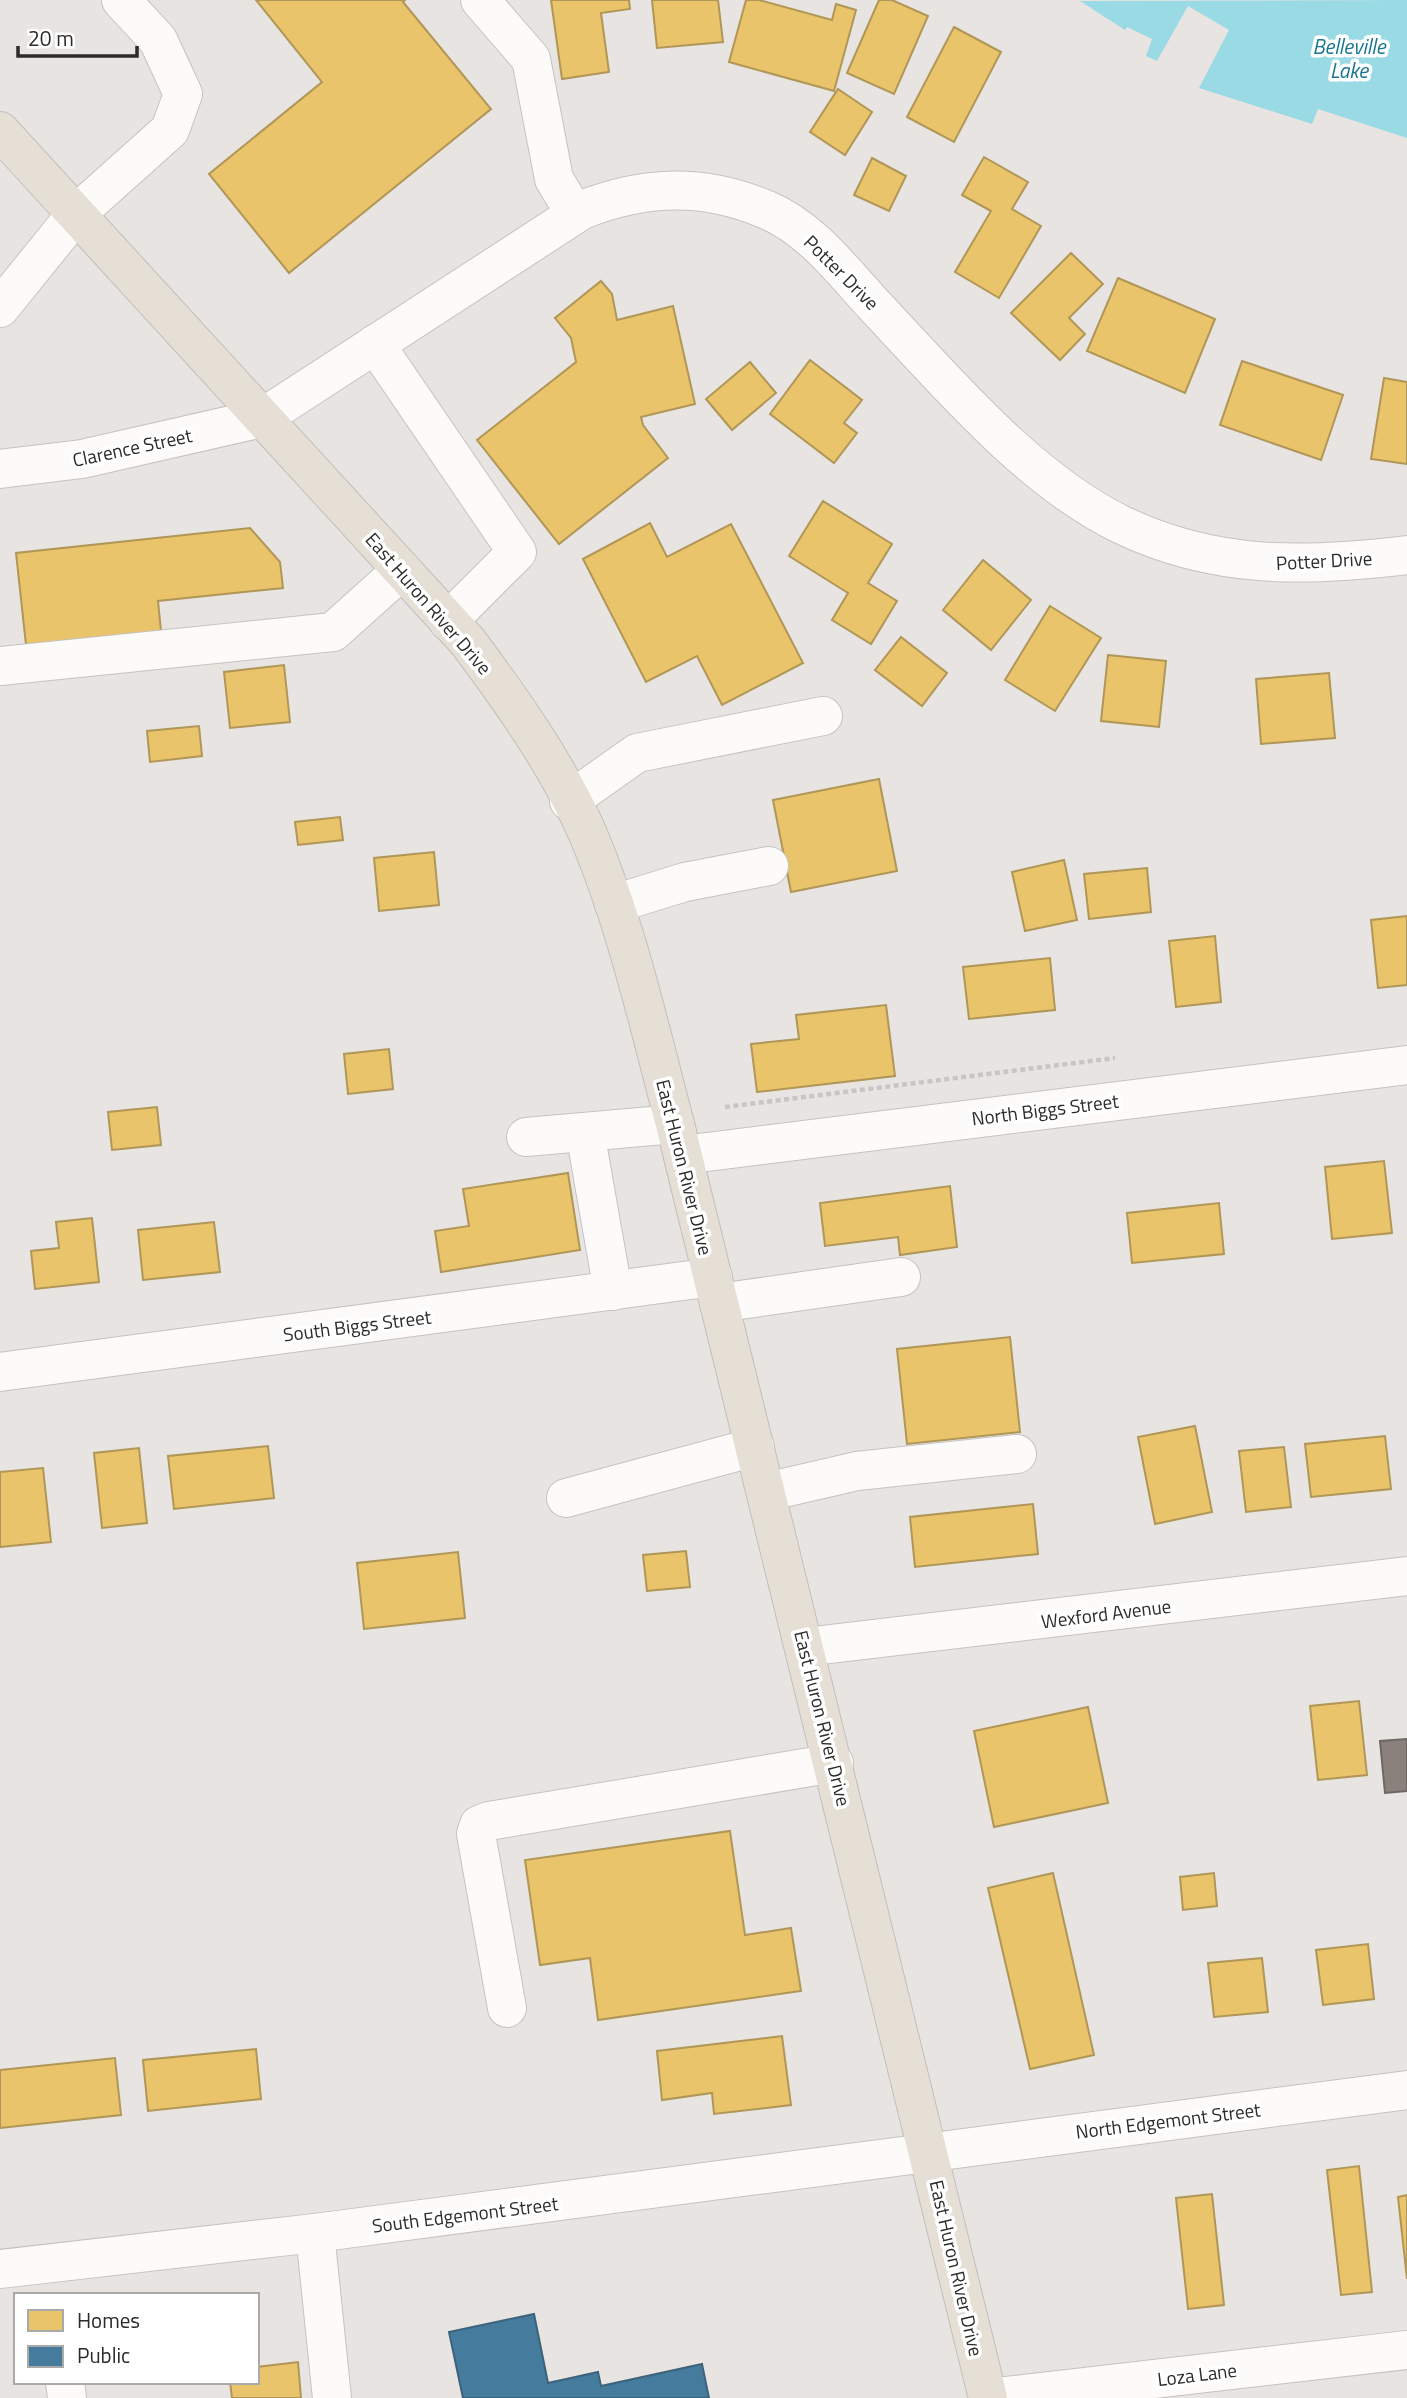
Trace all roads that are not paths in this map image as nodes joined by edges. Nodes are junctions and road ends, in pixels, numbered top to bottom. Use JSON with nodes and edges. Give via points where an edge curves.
{"nodes":[{"id":1,"x":121,"y":0,"type":"edge"},
{"id":2,"x":480,"y":0,"type":"edge"},
{"id":3,"x":0,"y":131,"type":"edge"},
{"id":4,"x":76,"y":214,"type":"junction"},
{"id":5,"x":575,"y":214,"type":"junction"},
{"id":6,"x":0,"y":308,"type":"edge"},
{"id":7,"x":375,"y":344,"type":"junction"},
{"id":8,"x":262,"y":418,"type":"junction"},
{"id":9,"x":0,"y":469,"type":"edge"},
{"id":10,"x":1407,"y":555,"type":"edge"},
{"id":11,"x":402,"y":570,"type":"junction"},
{"id":12,"x":448,"y":621,"type":"junction"},
{"id":13,"x":0,"y":666,"type":"edge"},
{"id":14,"x":823,"y":716,"type":"dead end"},
{"id":15,"x":569,"y":801,"type":"junction"},
{"id":16,"x":769,"y":866,"type":"dead end"},
{"id":17,"x":614,"y":904,"type":"junction"},
{"id":18,"x":1407,"y":1065,"type":"edge"},
{"id":19,"x":585,"y":1132,"type":"junction"},
{"id":20,"x":526,"y":1137,"type":"dead end"},
{"id":21,"x":679,"y":1139,"type":"junction"},
{"id":22,"x":901,"y":1277,"type":"dead end"},
{"id":23,"x":716,"y":1290,"type":"junction"},
{"id":24,"x":613,"y":1291,"type":"junction"},
{"id":25,"x":0,"y":1371,"type":"edge"},
{"id":26,"x":755,"y":1447,"type":"junction"},
{"id":27,"x":1017,"y":1454,"type":"dead end"},
{"id":28,"x":766,"y":1492,"type":"junction"},
{"id":29,"x":566,"y":1498,"type":"dead end"},
{"id":30,"x":1407,"y":1576,"type":"edge"},
{"id":31,"x":805,"y":1647,"type":"junction"},
{"id":32,"x":834,"y":1763,"type":"junction"},
{"id":33,"x":507,"y":2008,"type":"dead end"},
{"id":34,"x":1407,"y":2090,"type":"edge"},
{"id":35,"x":930,"y":2154,"type":"junction"},
{"id":36,"x":315,"y":2233,"type":"junction"},
{"id":37,"x":0,"y":2269,"type":"edge"},
{"id":38,"x":49,"y":2279,"type":"edge"},
{"id":39,"x":1407,"y":2350,"type":"edge"},
{"id":40,"x":332,"y":2398,"type":"edge"},
{"id":41,"x":988,"y":2398,"type":"edge"}],
"edges":[{"from":1,"to":4,"type":"street","via":[[158,40],[183,94],[170,131]]},
{"from":2,"to":5,"type":"street","via":[[531,59],[554,179]]},
{"from":3,"to":4,"type":"main road","name":"East Huron River Drive"},
{"from":4,"to":6,"type":"street"},
{"from":4,"to":8,"type":"main road","name":"East Huron River Drive"},
{"from":5,"to":7,"type":"street","name":"Potter Drive"},
{"from":5,"to":10,"type":"street","name":"Potter Drive","via":[[613,198],[682,188],[722,194],[769,210],[811,238],[953,388],[1051,482],[1123,526],[1189,550],[1258,563],[1328,564]]},
{"from":7,"to":8,"type":"street","name":"Potter Drive"},
{"from":7,"to":12,"type":"street","via":[[517,552]]},
{"from":8,"to":9,"type":"street","name":"Clarence Street","via":[[82,459]]},
{"from":8,"to":11,"type":"main road","name":"East Huron River Drive"},
{"from":11,"to":12,"type":"main road","name":"East Huron River Drive"},
{"from":11,"to":13,"type":"street","via":[[333,632]]},
{"from":12,"to":15,"type":"main road","name":"East Huron River Drive","via":[[510,699]]},
{"from":14,"to":15,"type":"street","via":[[637,753]]},
{"from":15,"to":17,"type":"main road","name":"East Huron River Drive","via":[[586,830]]},
{"from":16,"to":17,"type":"street","via":[[685,882]]},
{"from":17,"to":21,"type":"main road","name":"East Huron River Drive"},
{"from":18,"to":21,"type":"street","name":"North Biggs Street"},
{"from":19,"to":20,"type":"street","name":"North Biggs Street"},
{"from":19,"to":21,"type":"street","name":"North Biggs Street"},
{"from":19,"to":24,"type":"street"},
{"from":21,"to":23,"type":"main road","name":"East Huron River Drive"},
{"from":22,"to":23,"type":"street","name":"South Biggs Street"},
{"from":23,"to":24,"type":"street","name":"South Biggs Street"},
{"from":23,"to":26,"type":"main road","name":"East Huron River Drive"},
{"from":24,"to":25,"type":"street","name":"South Biggs Street"},
{"from":26,"to":28,"type":"main road","name":"East Huron River Drive"},
{"from":26,"to":29,"type":"street"},
{"from":27,"to":28,"type":"street","via":[[857,1471]]},
{"from":28,"to":31,"type":"main road","name":"East Huron River Drive"},
{"from":30,"to":31,"type":"street","name":"Wexford Avenue"},
{"from":31,"to":32,"type":"main road","name":"East Huron River Drive"},
{"from":32,"to":33,"type":"street","via":[[480,1825],[476,1834]]},
{"from":32,"to":35,"type":"main road","name":"East Huron River Drive"},
{"from":34,"to":35,"type":"street","name":"North Edgemont Street"},
{"from":35,"to":36,"type":"street","name":"South Edgemont Street"},
{"from":35,"to":41,"type":"main road","name":"East Huron River Drive"},
{"from":36,"to":38,"type":"street","name":"South Edgemont Street"},
{"from":36,"to":40,"type":"street"},
{"from":37,"to":38,"type":"street","name":"South Edgemont Street"},
{"from":39,"to":41,"type":"street","name":"Loza Lane"}]}
